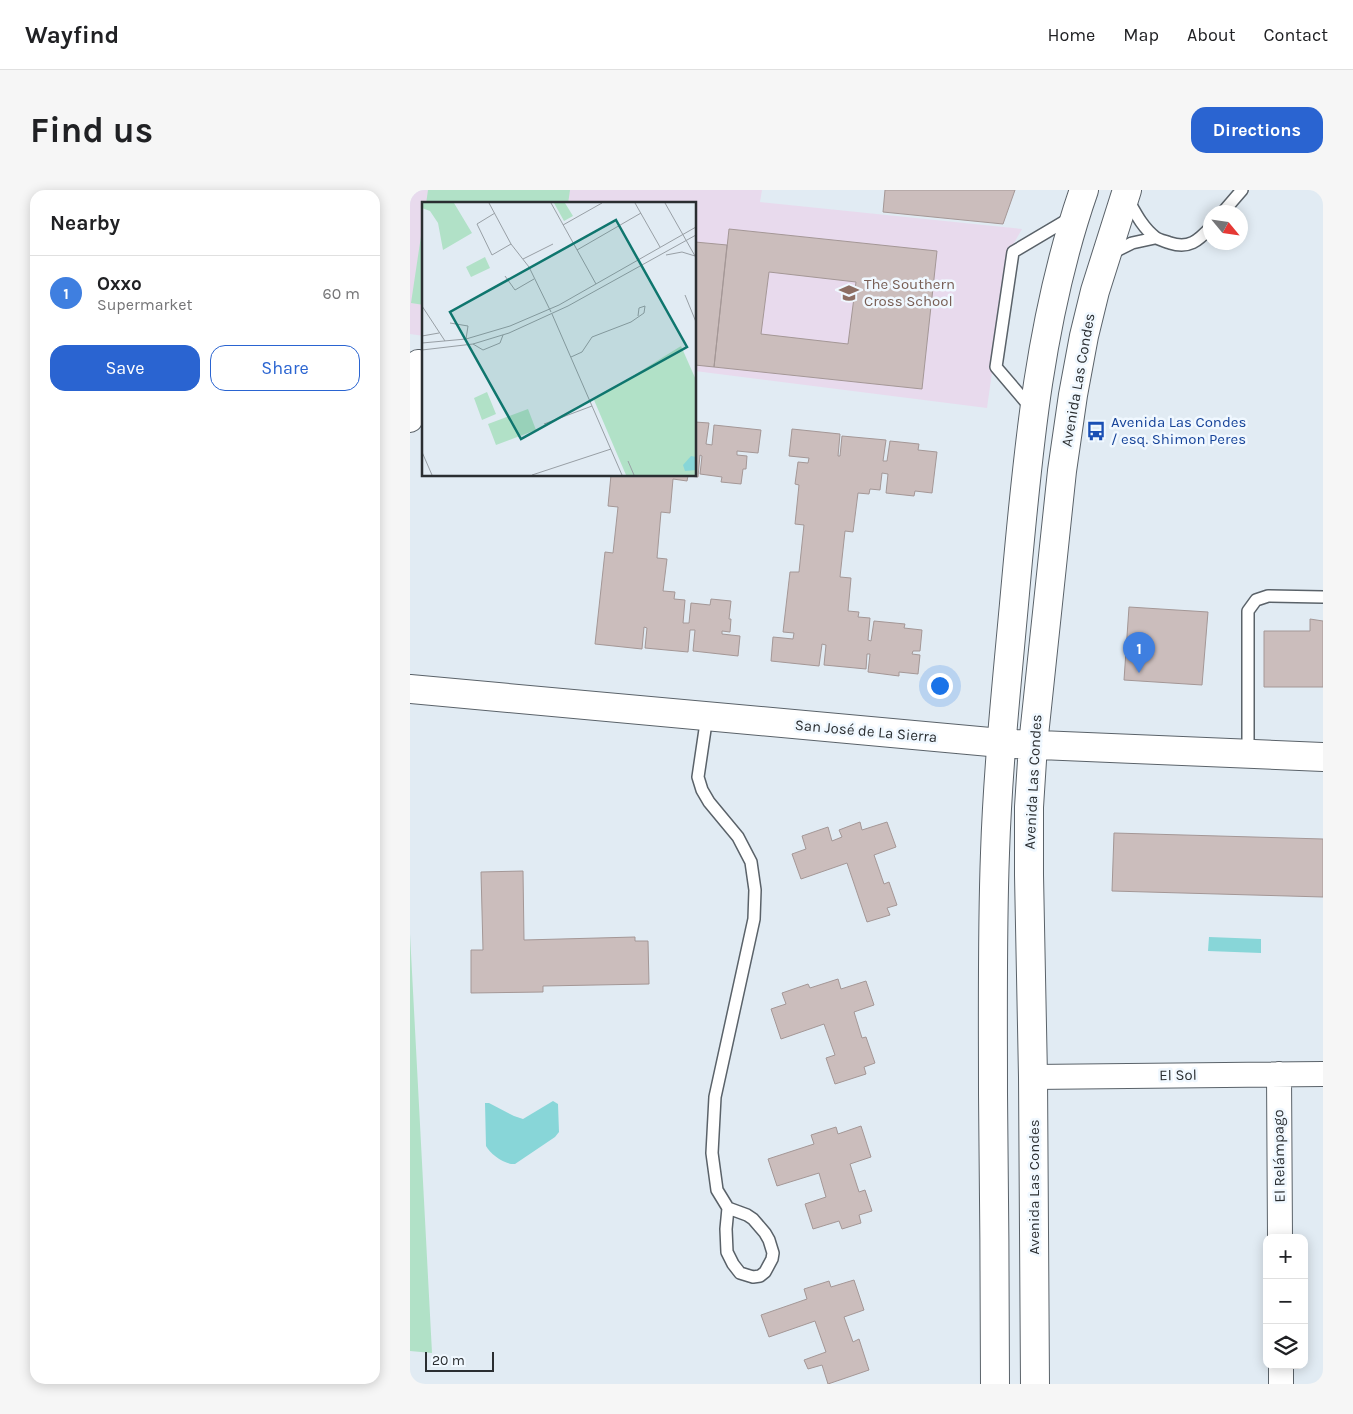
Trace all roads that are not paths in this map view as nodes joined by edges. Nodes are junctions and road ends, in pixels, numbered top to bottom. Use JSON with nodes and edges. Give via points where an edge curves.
{"nodes":[{"id":1,"x":1242,"y":190,"type":"edge"},
{"id":2,"x":1126,"y":192,"type":"edge"},
{"id":3,"x":1080,"y":202,"type":"edge"},
{"id":4,"x":1229,"y":205,"type":"edge"},
{"id":5,"x":1203,"y":235,"type":"edge"},
{"id":6,"x":1155,"y":238,"type":"junction"},
{"id":7,"x":1106,"y":256,"type":"junction"},
{"id":8,"x":418,"y":362,"type":"dead end"},
{"id":9,"x":1034,"y":411,"type":"junction"},
{"id":10,"x":410,"y":420,"type":"edge"},
{"id":11,"x":1323,"y":598,"type":"edge"},
{"id":12,"x":410,"y":689,"type":"edge"},
{"id":13,"x":707,"y":716,"type":"junction"},
{"id":14,"x":1001,"y":743,"type":"junction"},
{"id":15,"x":1033,"y":745,"type":"junction"},
{"id":16,"x":1248,"y":753,"type":"junction"},
{"id":17,"x":1323,"y":757,"type":"edge"},
{"id":18,"x":1279,"y":1074,"type":"junction"},
{"id":19,"x":1323,"y":1074,"type":"edge"},
{"id":20,"x":1033,"y":1077,"type":"junction"},
{"id":21,"x":728,"y":1208,"type":"junction"},
{"id":22,"x":1280,"y":1234,"type":"edge"},
{"id":23,"x":1281,"y":1369,"type":"edge"},
{"id":24,"x":995,"y":1384,"type":"edge"},
{"id":25,"x":1035,"y":1384,"type":"edge"},
{"id":26,"x":1282,"y":1384,"type":"edge"}],
"edges":[{"from":1,"to":4,"type":"lane"},
{"from":2,"to":6,"type":"lane","via":[[1139,221]]},
{"from":2,"to":7,"type":"main road","name":"Avenida Las Condes"},
{"from":3,"to":9,"type":"main road","via":[[1053,302]]},
{"from":3,"to":9,"type":"lane","via":[[1013,252],[996,367]]},
{"from":5,"to":6,"type":"lane","via":[[1189,245]]},
{"from":6,"to":7,"type":"lane","via":[[1132,243]]},
{"from":7,"to":15,"type":"main road","name":"Avenida Las Condes","via":[[1084,336],[1070,414]]},
{"from":8,"to":10,"type":"street"},
{"from":9,"to":14,"type":"main road"},
{"from":11,"to":16,"type":"lane","via":[[1268,596],[1256,600],[1248,611]]},
{"from":12,"to":13,"type":"main road","name":"San José de La Sierra"},
{"from":13,"to":14,"type":"main road","name":"San José de La Sierra"},
{"from":13,"to":21,"type":"lane","via":[[698,777],[709,802],[738,837],[751,862],[755,890],[754,919],[715,1097],[712,1153],[717,1190]]},
{"from":14,"to":15,"type":"main road","name":"San José de La Sierra"},
{"from":14,"to":24,"type":"main road","via":[[992,950]]},
{"from":15,"to":16,"type":"main road","name":"San José de La Sierra"},
{"from":15,"to":20,"type":"main road","name":"Avenida Las Condes","via":[[1029,875]]},
{"from":16,"to":17,"type":"main road","name":"San José de La Sierra"},
{"from":18,"to":19,"type":"street","name":"El Sol"},
{"from":18,"to":20,"type":"street","name":"El Sol"},
{"from":18,"to":22,"type":"street","name":"El Relámpago"},
{"from":20,"to":25,"type":"main road","name":"Avenida Las Condes"},
{"from":21,"to":21,"type":"lane","via":[[727,1252],[740,1273],[760,1276],[772,1259],[769,1240],[753,1219]]},
{"from":23,"to":26,"type":"street"}]}
